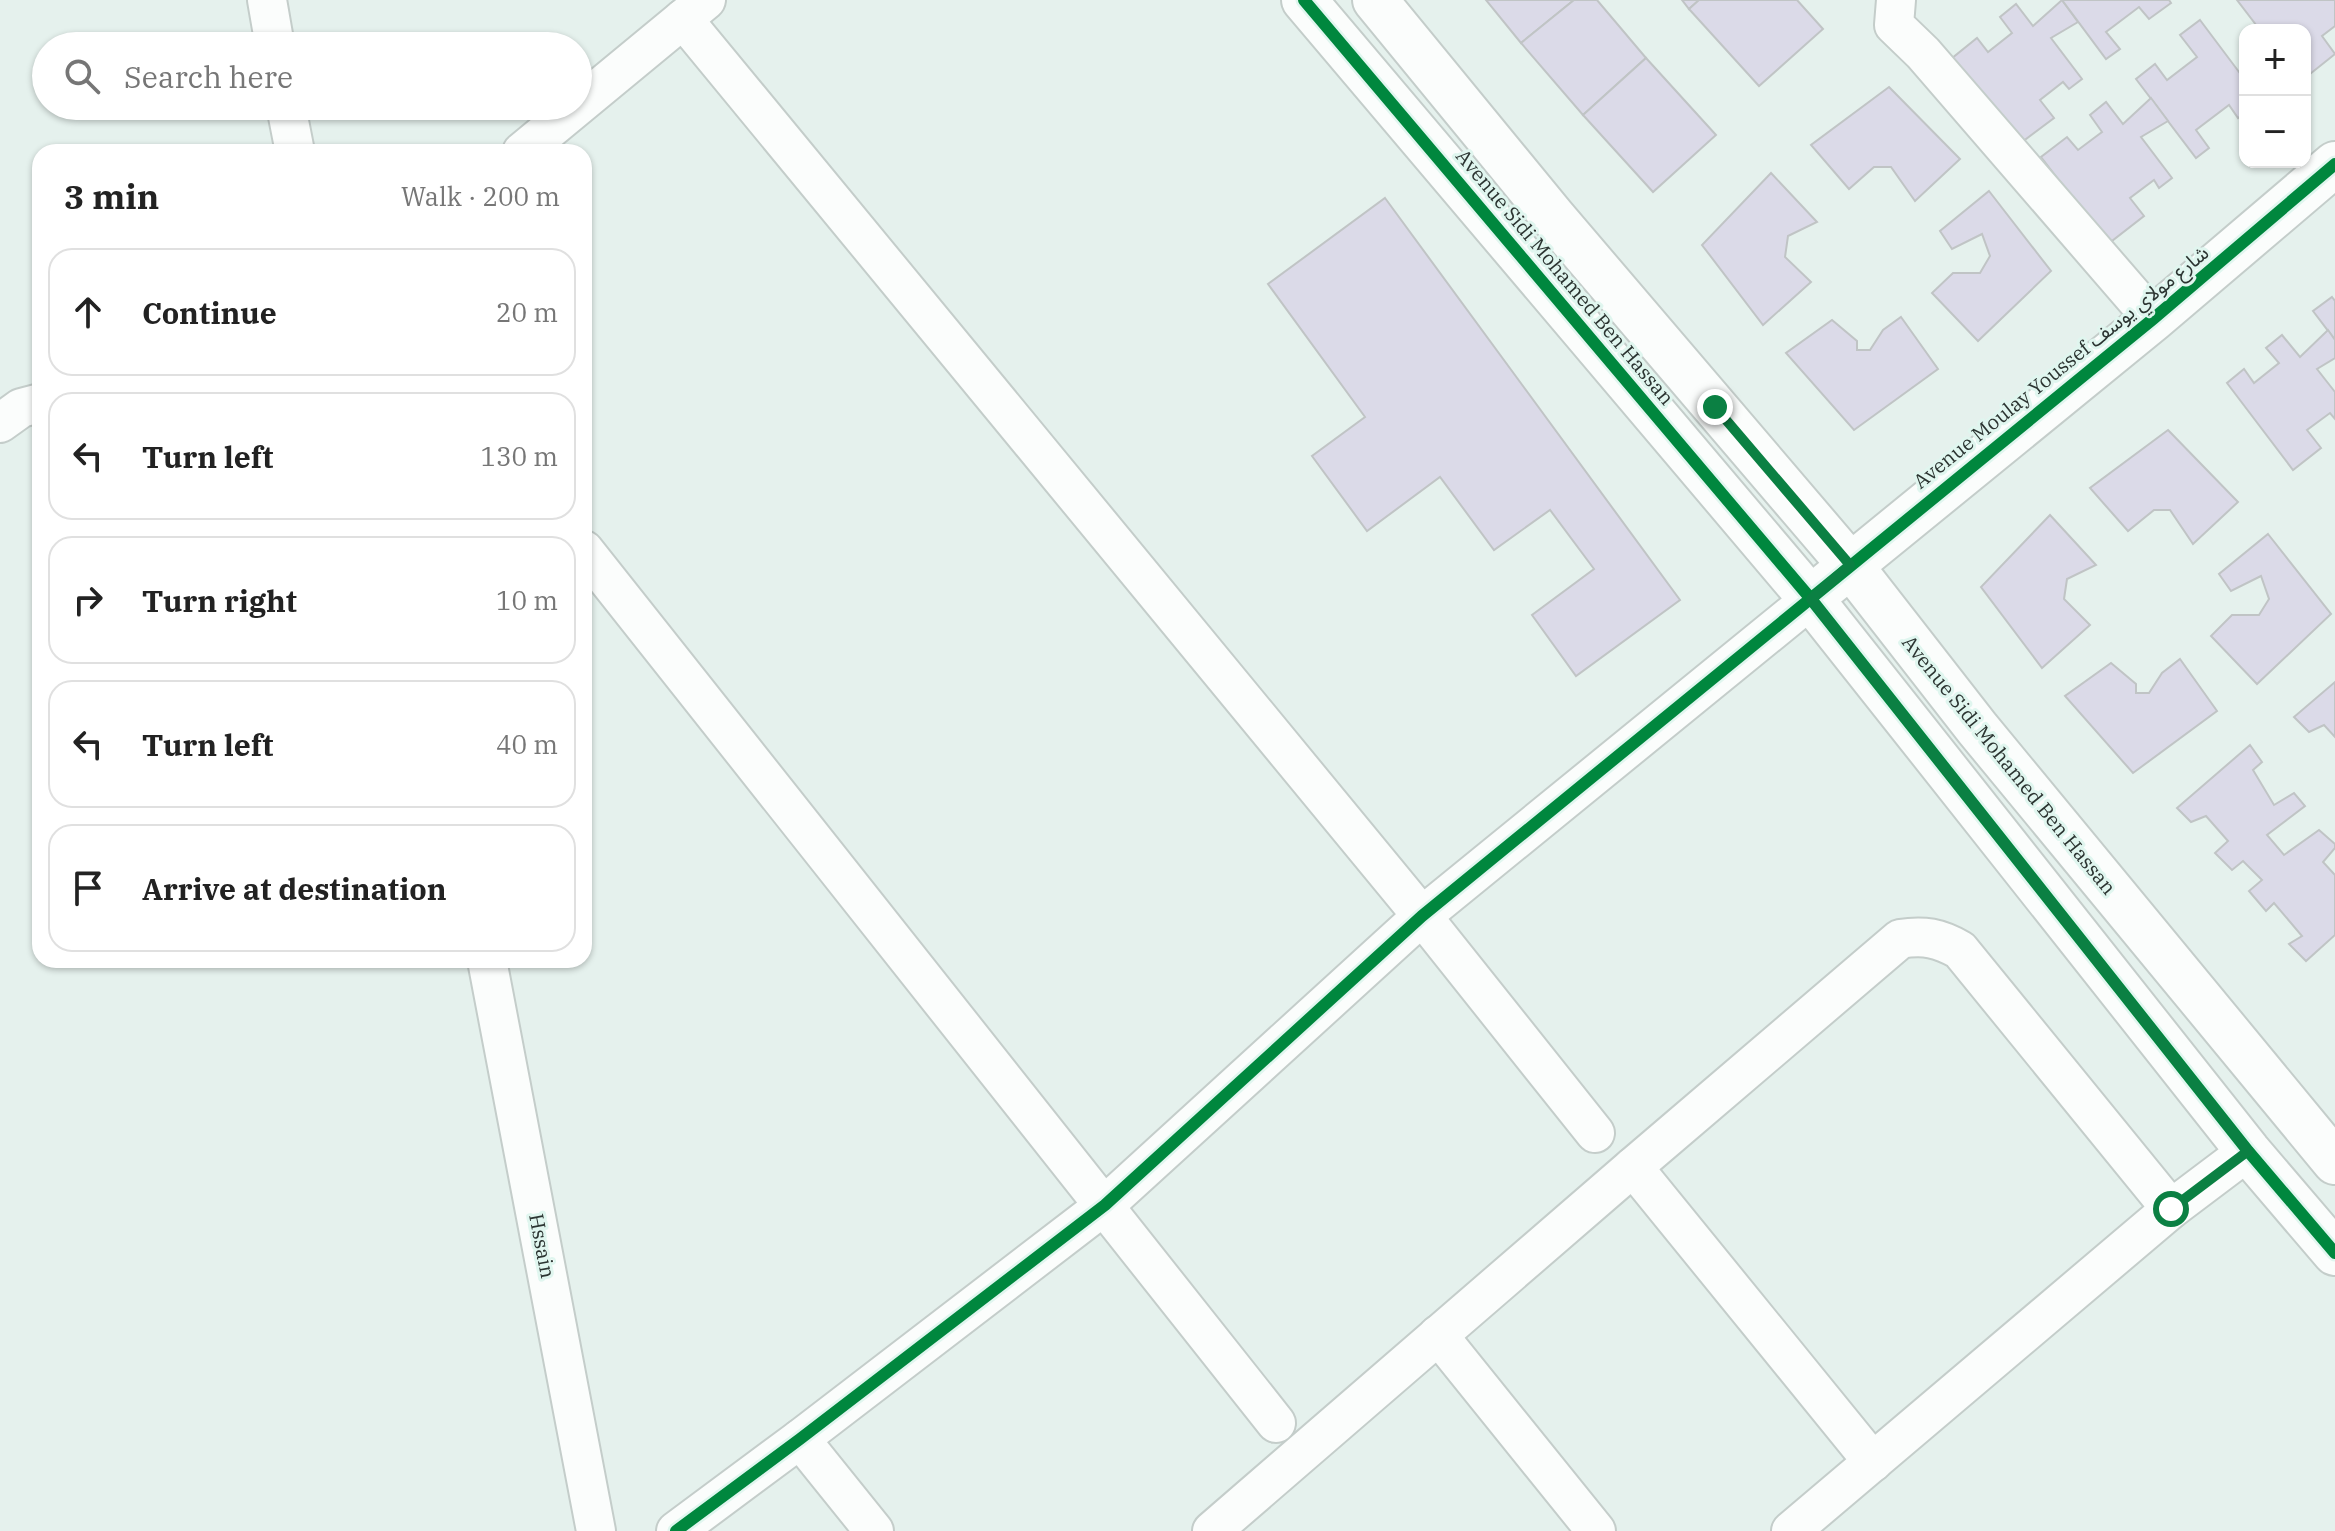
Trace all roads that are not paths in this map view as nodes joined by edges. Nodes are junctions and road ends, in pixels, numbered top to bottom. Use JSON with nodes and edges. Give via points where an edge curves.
{"nodes":[{"id":1,"x":267,"y":0,"type":"edge"},
{"id":2,"x":1304,"y":0,"type":"edge"},
{"id":3,"x":1375,"y":0,"type":"edge"},
{"id":4,"x":1896,"y":0,"type":"edge"},
{"id":5,"x":694,"y":10,"type":"edge"},
{"id":6,"x":273,"y":32,"type":"edge"},
{"id":7,"x":592,"y":94,"type":"edge"},
{"id":8,"x":289,"y":120,"type":"edge"},
{"id":9,"x":561,"y":120,"type":"edge"},
{"id":10,"x":293,"y":144,"type":"edge"},
{"id":11,"x":532,"y":144,"type":"edge"},
{"id":12,"x":2335,"y":164,"type":"edge"},
{"id":13,"x":2153,"y":319,"type":"junction"},
{"id":14,"x":32,"y":405,"type":"edge"},
{"id":15,"x":0,"y":423,"type":"edge"},
{"id":16,"x":592,"y":560,"type":"edge"},
{"id":17,"x":1850,"y":565,"type":"junction"},
{"id":18,"x":1811,"y":599,"type":"junction"},
{"id":19,"x":1422,"y":916,"type":"junction"},
{"id":20,"x":489,"y":968,"type":"edge"},
{"id":21,"x":1595,"y":1133,"type":"dead end"},
{"id":22,"x":2248,"y":1151,"type":"junction"},
{"id":23,"x":2335,"y":1162,"type":"edge"},
{"id":24,"x":1633,"y":1167,"type":"junction"},
{"id":25,"x":1105,"y":1205,"type":"junction"},
{"id":26,"x":2171,"y":1209,"type":"junction"},
{"id":27,"x":2335,"y":1253,"type":"edge"},
{"id":28,"x":1438,"y":1335,"type":"junction"},
{"id":29,"x":1276,"y":1423,"type":"dead end"},
{"id":30,"x":800,"y":1439,"type":"junction"},
{"id":31,"x":1873,"y":1462,"type":"junction"},
{"id":32,"x":596,"y":1531,"type":"edge"},
{"id":33,"x":676,"y":1531,"type":"edge"},
{"id":34,"x":874,"y":1531,"type":"edge"},
{"id":35,"x":1212,"y":1531,"type":"edge"},
{"id":36,"x":1596,"y":1531,"type":"edge"},
{"id":37,"x":1791,"y":1531,"type":"edge"}],
"edges":[{"from":1,"to":6,"type":"street"},
{"from":2,"to":18,"type":"street","name":"Avenue Sidi Mohamed Ben Hassan"},
{"from":3,"to":17,"type":"street","name":"Avenue Sidi Mohamed Ben Hassan"},
{"from":4,"to":13,"type":"street","via":[[1894,25]]},
{"from":5,"to":7,"type":"street"},
{"from":5,"to":19,"type":"street"},
{"from":8,"to":10,"type":"street"},
{"from":9,"to":11,"type":"street"},
{"from":12,"to":13,"type":"street","name":"Avenue Moulay Youssef شارع مولاي يوسف"},
{"from":13,"to":17,"type":"street","name":"Avenue Moulay Youssef شارع مولاي يوسف"},
{"from":14,"to":15,"type":"street"},
{"from":16,"to":25,"type":"street"},
{"from":17,"to":18,"type":"street","name":"Avenue Moulay Youssef شارع مولاي يوسف"},
{"from":17,"to":23,"type":"street","name":"Avenue Sidi Mohamed Ben Hassan","via":[[1987,740]]},
{"from":18,"to":19,"type":"street"},
{"from":18,"to":22,"type":"street","name":"Avenue Sidi Mohamed Ben Hassan"},
{"from":19,"to":21,"type":"street"},
{"from":19,"to":25,"type":"street"},
{"from":20,"to":32,"type":"street","name":"Hssain"},
{"from":22,"to":26,"type":"street"},
{"from":22,"to":27,"type":"street","name":"Avenue Sidi Mohamed Ben Hassan"},
{"from":24,"to":26,"type":"street","via":[[1900,939],[1921,936],[1960,950]]},
{"from":24,"to":28,"type":"street"},
{"from":24,"to":31,"type":"street"},
{"from":25,"to":29,"type":"street"},
{"from":25,"to":30,"type":"street"},
{"from":26,"to":31,"type":"street"},
{"from":28,"to":35,"type":"street"},
{"from":28,"to":36,"type":"street"},
{"from":30,"to":33,"type":"street"},
{"from":30,"to":34,"type":"street"},
{"from":31,"to":37,"type":"street"}]}
